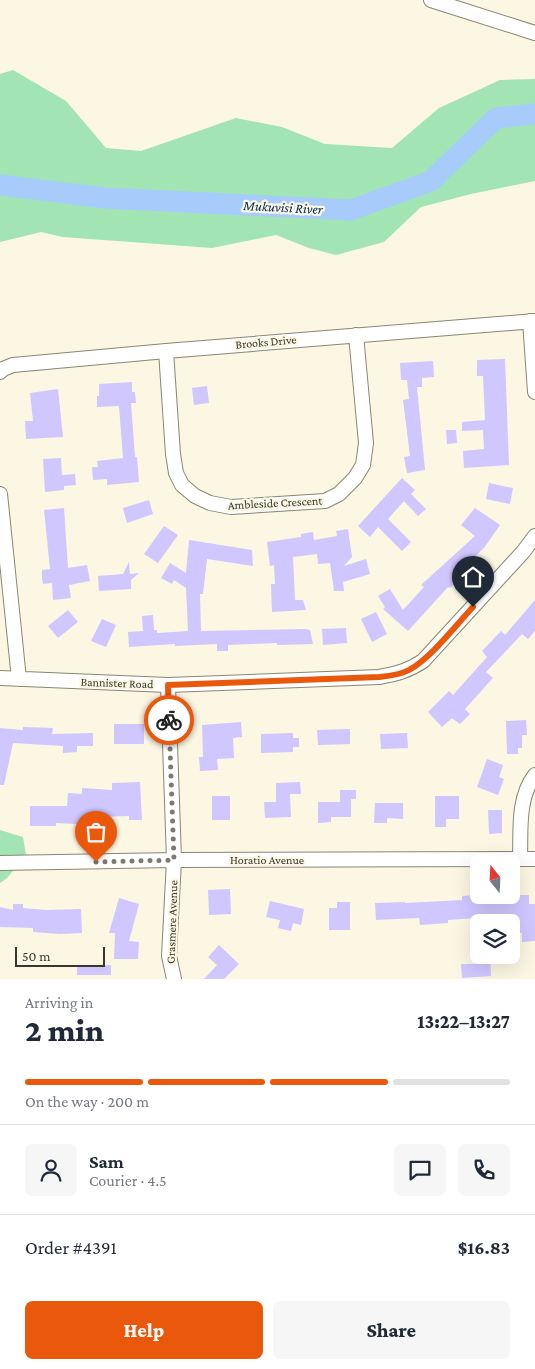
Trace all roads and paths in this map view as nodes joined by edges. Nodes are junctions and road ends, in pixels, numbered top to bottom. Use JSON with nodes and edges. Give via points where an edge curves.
{"nodes":[{"id":1,"x":431,"y":0,"type":"edge"},
{"id":2,"x":535,"y":33,"type":"edge"},
{"id":3,"x":532,"y":321,"type":"edge"},
{"id":4,"x":356,"y":335,"type":"junction"},
{"id":5,"x":166,"y":351,"type":"junction"},
{"id":6,"x":0,"y":372,"type":"edge"},
{"id":7,"x":535,"y":392,"type":"edge"},
{"id":8,"x":0,"y":494,"type":"edge"},
{"id":9,"x":535,"y":536,"type":"edge"},
{"id":10,"x":5,"y":603,"type":"edge"},
{"id":11,"x":0,"y":678,"type":"edge"},
{"id":12,"x":19,"y":679,"type":"junction"},
{"id":13,"x":168,"y":685,"type":"junction"},
{"id":14,"x":535,"y":775,"type":"edge"},
{"id":15,"x":535,"y":858,"type":"edge"},
{"id":16,"x":470,"y":859,"type":"edge"},
{"id":17,"x":520,"y":859,"type":"joint"},
{"id":18,"x":174,"y":860,"type":"junction"},
{"id":19,"x":0,"y":863,"type":"edge"},
{"id":20,"x":174,"y":979,"type":"edge"}],
"edges":[{"from":1,"to":2,"type":"street"},
{"from":3,"to":4,"type":"street","name":"Brooks Drive"},
{"from":3,"to":7,"type":"street"},
{"from":4,"to":5,"type":"street","name":"Brooks Drive"},
{"from":4,"to":5,"type":"street","name":"Ambleside Crescent","via":[[366,443],[362,465],[356,478],[339,494],[325,501],[230,507],[210,504],[182,485],[173,454]]},
{"from":5,"to":6,"type":"street","name":"Brooks Drive","via":[[13,365]]},
{"from":8,"to":10,"type":"street"},
{"from":9,"to":13,"type":"street","name":"Bannister Road","via":[[422,661],[409,670],[379,677]]},
{"from":10,"to":12,"type":"street"},
{"from":11,"to":12,"type":"street","name":"Bannister Road"},
{"from":12,"to":13,"type":"street","name":"Bannister Road"},
{"from":13,"to":18,"type":"street","name":"Grasmere Avenue"},
{"from":14,"to":17,"type":"street","via":[[524,796]]},
{"from":15,"to":17,"type":"street","name":"Horatio Avenue"},
{"from":16,"to":18,"type":"street","name":"Horatio Avenue"},
{"from":18,"to":19,"type":"street","name":"Horatio Avenue"},
{"from":18,"to":20,"type":"street","name":"Grasmere Avenue","via":[[169,956]]}]}
